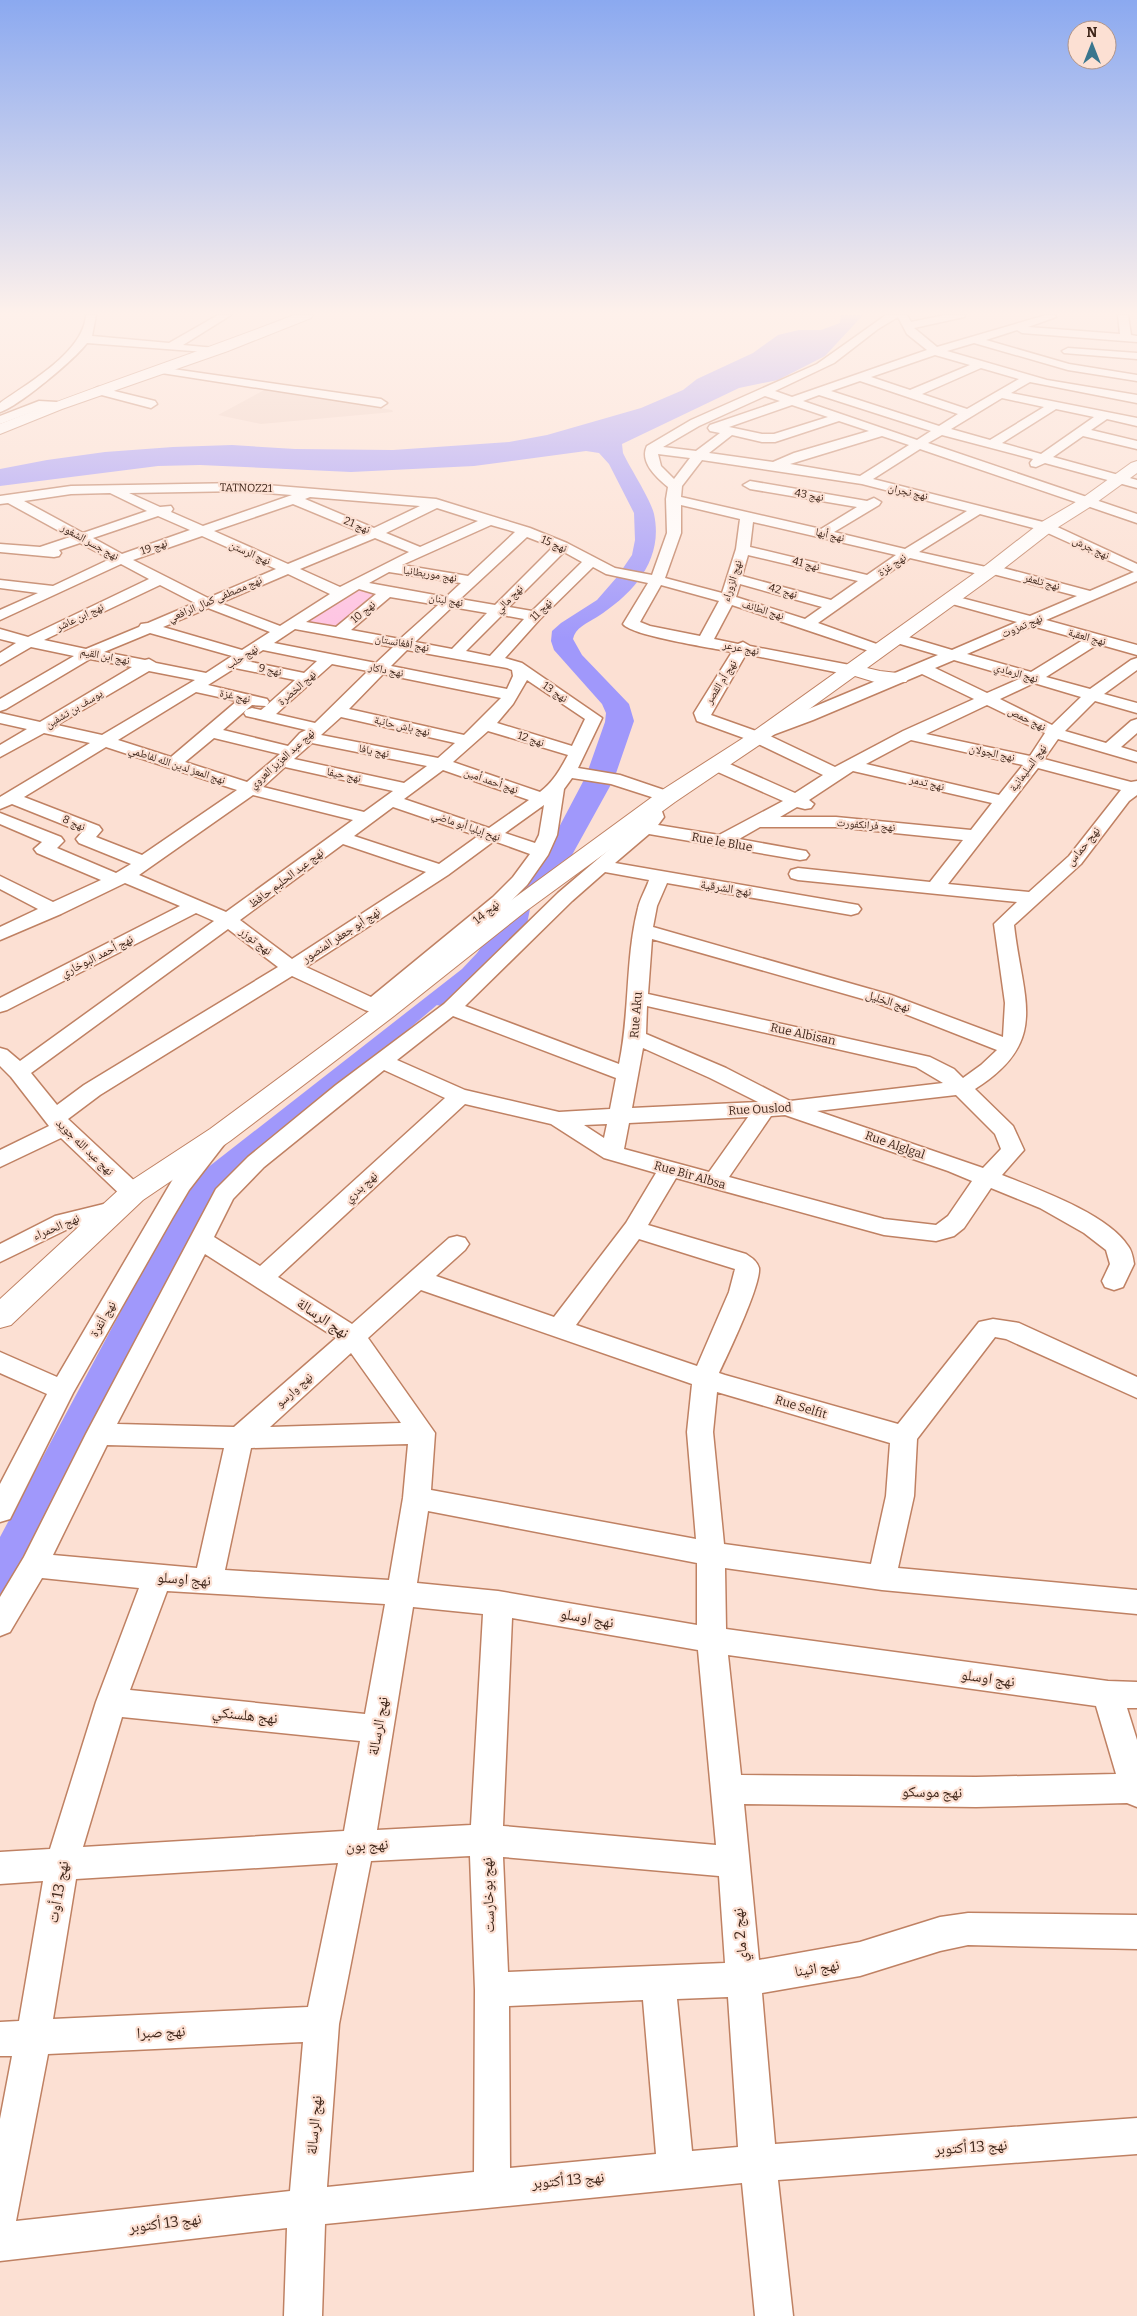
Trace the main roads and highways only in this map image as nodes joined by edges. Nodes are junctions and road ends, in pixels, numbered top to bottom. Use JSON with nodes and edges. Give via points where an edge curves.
{"nodes":[{"id":1,"x":15,"y":423,"type":"edge"},
{"id":2,"x":0,"y":429,"type":"edge"},
{"id":3,"x":1137,"y":466,"type":"edge"},
{"id":4,"x":855,"y":667,"type":"junction"},
{"id":5,"x":909,"y":673,"type":"road end"},
{"id":6,"x":0,"y":1317,"type":"edge"}],
"edges":[{"from":1,"to":2,"type":"main road"},
{"from":3,"to":4,"type":"main road","via":[[1046,527]]},
{"from":4,"to":5,"type":"main road","via":[[878,677]]},
{"from":4,"to":6,"type":"main road","via":[[378,1008],[220,1135],[124,1201]]}]}
